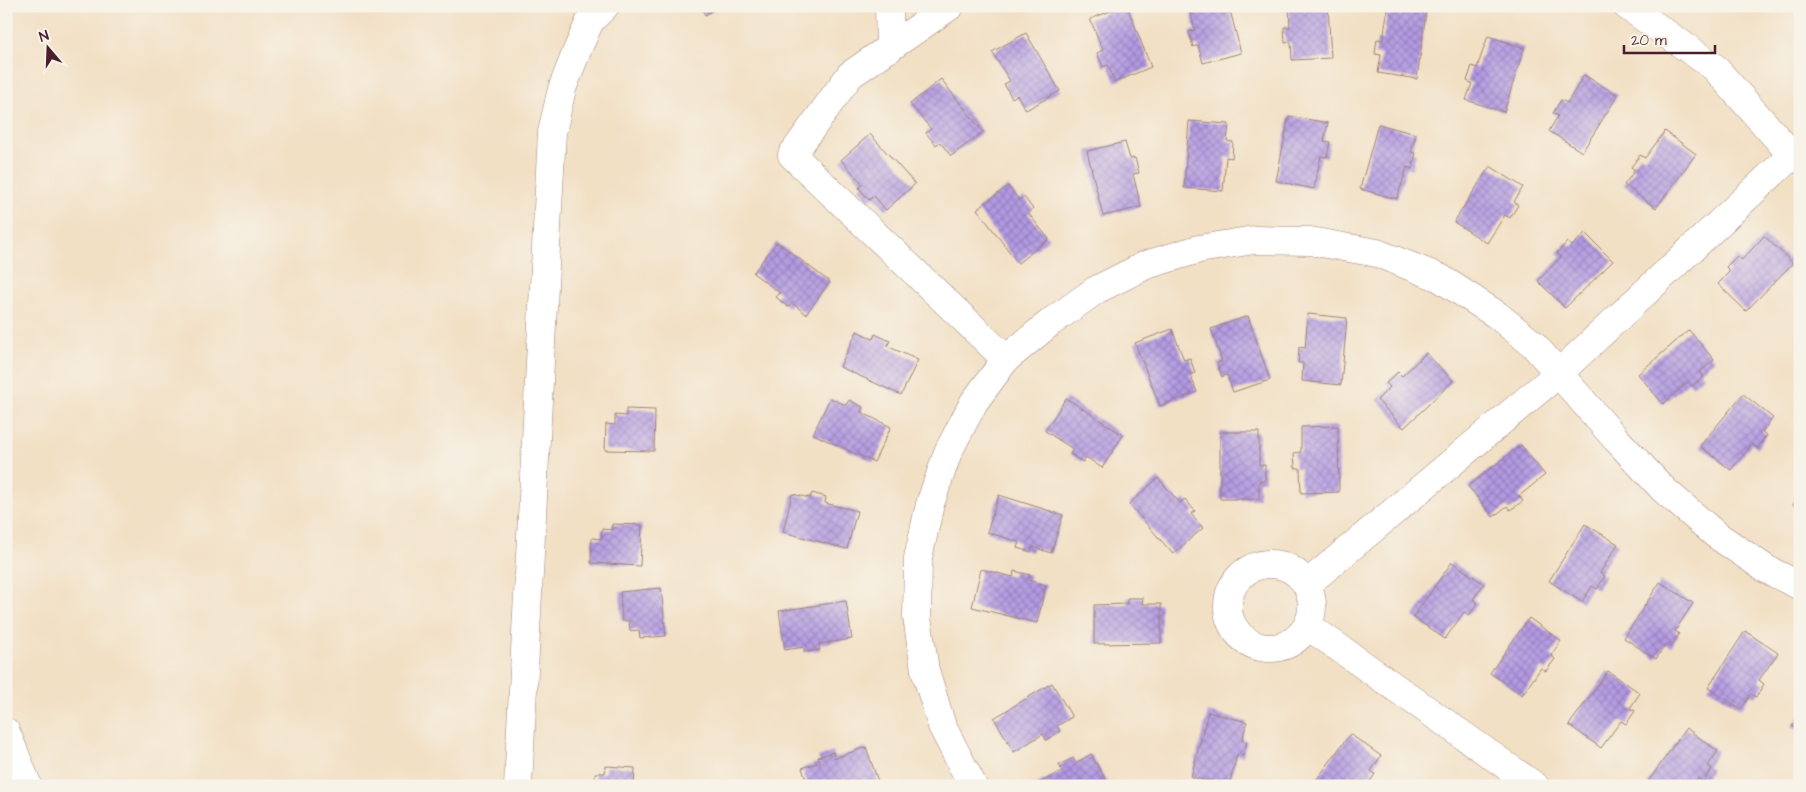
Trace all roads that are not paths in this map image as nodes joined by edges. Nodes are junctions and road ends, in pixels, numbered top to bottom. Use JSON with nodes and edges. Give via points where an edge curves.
{"nodes":[{"id":1,"x":605,"y":6,"type":"edge"},
{"id":2,"x":889,"y":6,"type":"edge"},
{"id":3,"x":950,"y":6,"type":"edge"},
{"id":4,"x":1627,"y":6,"type":"edge"},
{"id":5,"x":890,"y":48,"type":"junction"},
{"id":6,"x":1796,"y":158,"type":"edge"},
{"id":7,"x":1006,"y":359,"type":"junction"},
{"id":8,"x":1559,"y":374,"type":"junction"},
{"id":9,"x":1307,"y":584,"type":"junction"},
{"id":10,"x":1800,"y":586,"type":"edge"},
{"id":11,"x":1308,"y":626,"type":"junction"},
{"id":12,"x":6,"y":732,"type":"edge"},
{"id":13,"x":28,"y":786,"type":"edge"},
{"id":14,"x":518,"y":786,"type":"edge"},
{"id":15,"x":973,"y":786,"type":"edge"},
{"id":16,"x":1535,"y":786,"type":"edge"}],
"edges":[{"from":1,"to":14,"type":"street","via":[[590,21],[576,53],[562,88],[552,132]]},
{"from":2,"to":5,"type":"street"},
{"from":3,"to":5,"type":"street"},
{"from":4,"to":6,"type":"street","via":[[1714,66]]},
{"from":5,"to":7,"type":"street","via":[[850,75],[792,155]]},
{"from":6,"to":8,"type":"street"},
{"from":7,"to":8,"type":"street","via":[[1096,290],[1146,265],[1199,249],[1254,240],[1310,241],[1377,253],[1440,278],[1497,315],[1532,344]]},
{"from":7,"to":15,"type":"street","via":[[974,402],[948,452],[930,504],[918,558],[916,617],[925,670],[942,726]]},
{"from":8,"to":9,"type":"street"},
{"from":8,"to":10,"type":"street","via":[[1664,490],[1715,534],[1766,569]]},
{"from":9,"to":11,"type":"street","via":[[1312,598]]},
{"from":9,"to":11,"type":"street","via":[[1285,566],[1256,566],[1235,583],[1229,595],[1228,608],[1238,634],[1260,647],[1287,646]]},
{"from":11,"to":16,"type":"street"},
{"from":12,"to":13,"type":"street"}]}
